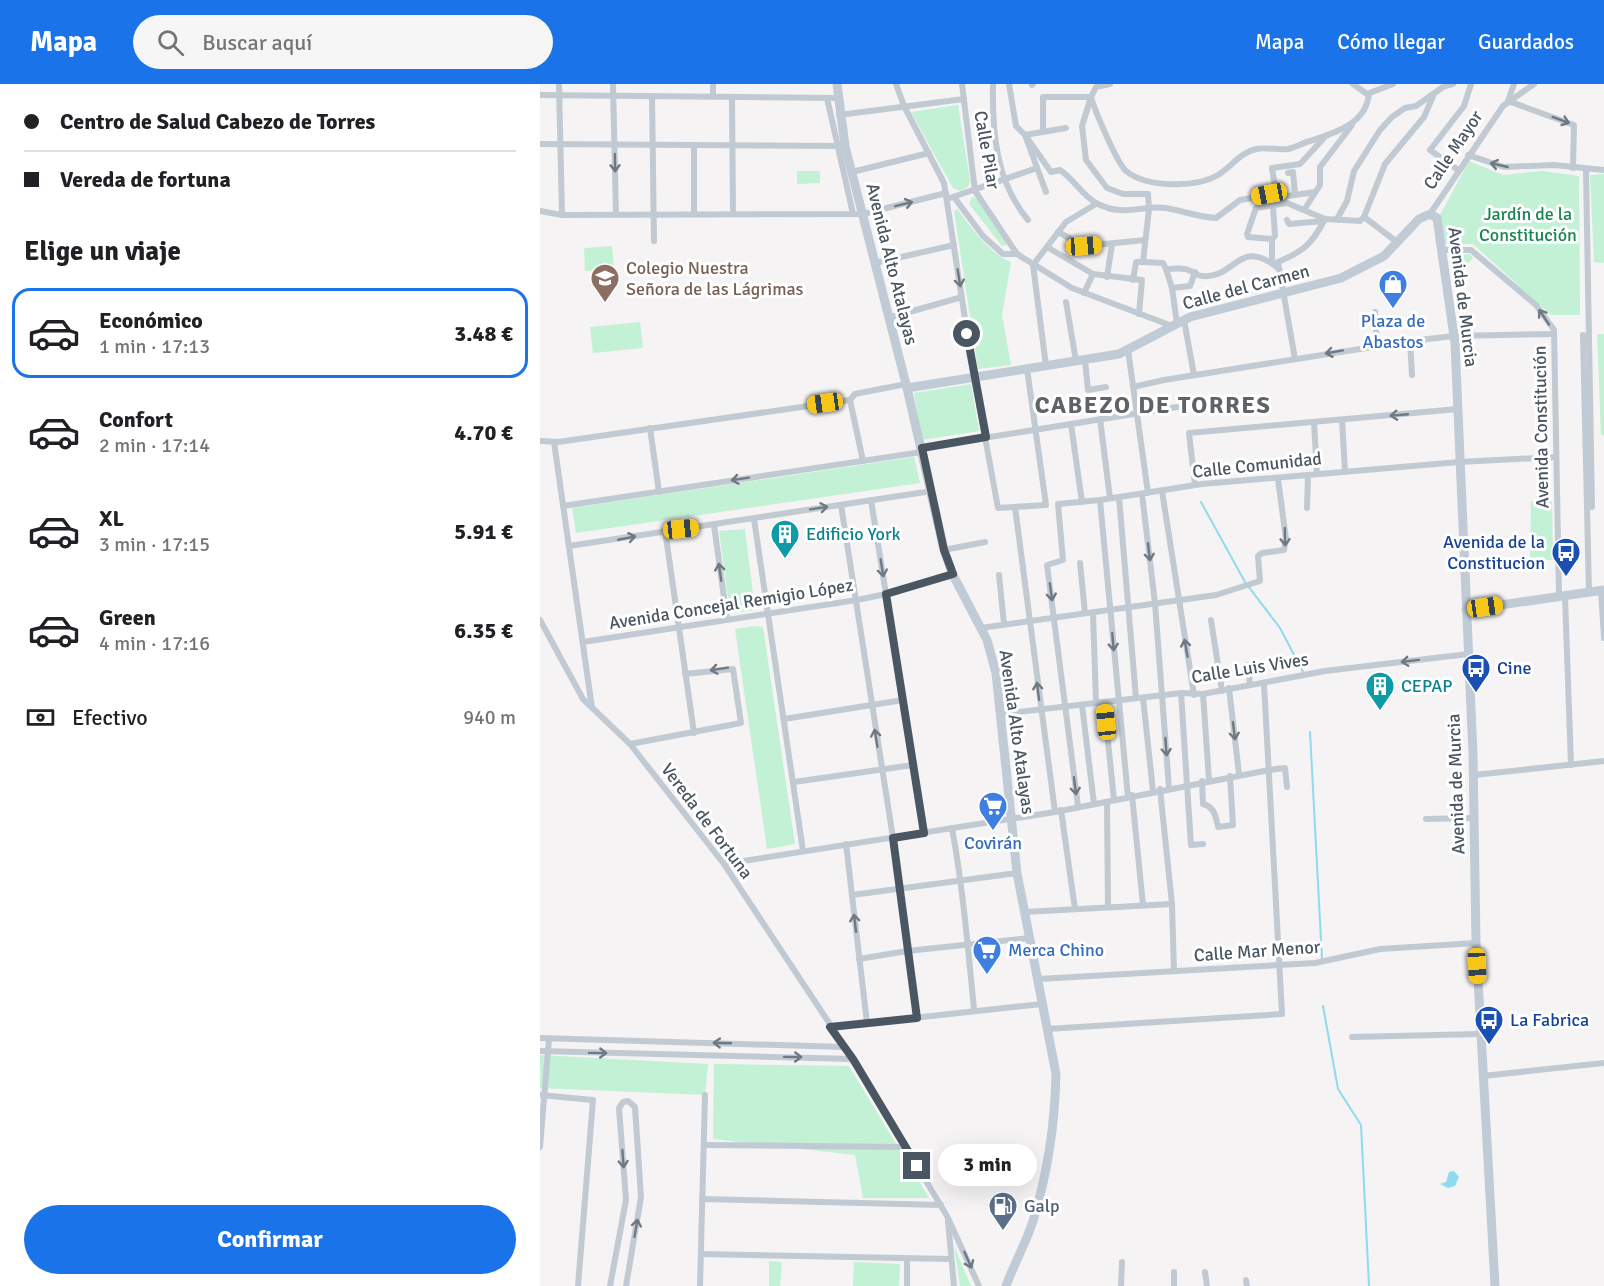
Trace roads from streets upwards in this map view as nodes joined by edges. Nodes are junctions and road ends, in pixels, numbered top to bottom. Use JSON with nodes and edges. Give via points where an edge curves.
{"nodes":[{"id":1,"x":559,"y":84,"type":"edge"},
{"id":2,"x":613,"y":84,"type":"edge"},
{"id":3,"x":713,"y":84,"type":"edge"},
{"id":4,"x":837,"y":84,"type":"edge"},
{"id":5,"x":896,"y":84,"type":"edge"},
{"id":6,"x":962,"y":84,"type":"edge"},
{"id":7,"x":993,"y":84,"type":"edge"},
{"id":8,"x":1009,"y":84,"type":"edge"},
{"id":9,"x":1110,"y":84,"type":"edge"},
{"id":10,"x":1353,"y":84,"type":"edge"},
{"id":11,"x":1393,"y":84,"type":"edge"},
{"id":12,"x":1453,"y":84,"type":"edge"},
{"id":13,"x":1471,"y":84,"type":"edge"},
{"id":14,"x":1514,"y":84,"type":"edge"},
{"id":15,"x":1534,"y":84,"type":"edge"},
{"id":16,"x":1442,"y":85,"type":"edge"},
{"id":17,"x":1435,"y":92,"type":"junction"},
{"id":18,"x":1369,"y":93,"type":"junction"},
{"id":19,"x":540,"y":95,"type":"edge"},
{"id":20,"x":559,"y":95,"type":"junction"},
{"id":21,"x":613,"y":95,"type":"junction"},
{"id":22,"x":652,"y":96,"type":"junction"},
{"id":23,"x":713,"y":97,"type":"junction"},
{"id":24,"x":732,"y":97,"type":"junction"},
{"id":25,"x":1091,"y":97,"type":"junction"},
{"id":26,"x":832,"y":98,"type":"junction"},
{"id":27,"x":964,"y":99,"type":"junction"},
{"id":28,"x":1508,"y":101,"type":"junction"},
{"id":29,"x":904,"y":106,"type":"junction"},
{"id":30,"x":839,"y":115,"type":"junction"},
{"id":31,"x":1353,"y":123,"type":"junction"},
{"id":32,"x":1066,"y":128,"type":"dead end"},
{"id":33,"x":1043,"y":131,"type":"junction"},
{"id":34,"x":1024,"y":135,"type":"junction"},
{"id":35,"x":1324,"y":138,"type":"junction"},
{"id":36,"x":540,"y":144,"type":"edge"},
{"id":37,"x":560,"y":144,"type":"junction"},
{"id":38,"x":615,"y":144,"type":"junction"},
{"id":39,"x":652,"y":144,"type":"junction"},
{"id":40,"x":694,"y":145,"type":"junction"},
{"id":41,"x":733,"y":145,"type":"junction"},
{"id":42,"x":841,"y":146,"type":"junction"},
{"id":43,"x":929,"y":153,"type":"junction"},
{"id":44,"x":1468,"y":155,"type":"junction"},
{"id":45,"x":1037,"y":168,"type":"junction"},
{"id":46,"x":1573,"y":168,"type":"junction"},
{"id":47,"x":1587,"y":170,"type":"junction"},
{"id":48,"x":1604,"y":170,"type":"edge"},
{"id":49,"x":1458,"y":171,"type":"junction"},
{"id":50,"x":852,"y":172,"type":"junction"},
{"id":51,"x":1288,"y":173,"type":"dead end"},
{"id":52,"x":1005,"y":180,"type":"junction"},
{"id":53,"x":975,"y":190,"type":"junction"},
{"id":54,"x":1046,"y":192,"type":"dead end"},
{"id":55,"x":1315,"y":192,"type":"junction"},
{"id":56,"x":1295,"y":194,"type":"junction"},
{"id":57,"x":1278,"y":195,"type":"junction"},
{"id":58,"x":946,"y":196,"type":"junction"},
{"id":59,"x":954,"y":197,"type":"junction"},
{"id":60,"x":1287,"y":203,"type":"junction"},
{"id":61,"x":1096,"y":204,"type":"junction"},
{"id":62,"x":1273,"y":206,"type":"junction"},
{"id":63,"x":1149,"y":209,"type":"junction"},
{"id":64,"x":1304,"y":210,"type":"junction"},
{"id":65,"x":540,"y":211,"type":"edge"},
{"id":66,"x":653,"y":214,"type":"junction"},
{"id":67,"x":694,"y":214,"type":"junction"},
{"id":68,"x":733,"y":214,"type":"junction"},
{"id":69,"x":858,"y":214,"type":"junction"},
{"id":70,"x":561,"y":215,"type":"junction"},
{"id":71,"x":616,"y":215,"type":"junction"},
{"id":72,"x":1433,"y":216,"type":"junction"},
{"id":73,"x":1364,"y":218,"type":"junction"},
{"id":74,"x":1337,"y":219,"type":"junction"},
{"id":75,"x":1028,"y":220,"type":"dead end"},
{"id":76,"x":1287,"y":220,"type":"dead end"},
{"id":77,"x":1324,"y":220,"type":"junction"},
{"id":78,"x":1058,"y":232,"type":"junction"},
{"id":79,"x":1272,"y":239,"type":"junction"},
{"id":80,"x":1145,"y":240,"type":"junction"},
{"id":81,"x":654,"y":241,"type":"dead end"},
{"id":82,"x":1397,"y":242,"type":"junction"},
{"id":83,"x":1112,"y":244,"type":"junction"},
{"id":84,"x":954,"y":245,"type":"junction"},
{"id":85,"x":1047,"y":247,"type":"junction"},
{"id":86,"x":1442,"y":250,"type":"junction"},
{"id":87,"x":1017,"y":254,"type":"junction"},
{"id":88,"x":875,"y":262,"type":"junction"},
{"id":89,"x":1143,"y":262,"type":"junction"},
{"id":90,"x":1033,"y":265,"type":"junction"},
{"id":91,"x":1277,"y":265,"type":"junction"},
{"id":92,"x":1166,"y":269,"type":"junction"},
{"id":93,"x":1195,"y":272,"type":"junction"},
{"id":94,"x":1093,"y":274,"type":"junction"},
{"id":95,"x":1107,"y":277,"type":"junction"},
{"id":96,"x":1133,"y":280,"type":"junction"},
{"id":97,"x":1172,"y":288,"type":"junction"},
{"id":98,"x":1084,"y":293,"type":"junction"},
{"id":99,"x":1285,"y":293,"type":"junction"},
{"id":100,"x":962,"y":297,"type":"junction"},
{"id":101,"x":1066,"y":302,"type":"dead end"},
{"id":102,"x":1375,"y":312,"type":"dead end"},
{"id":103,"x":1139,"y":314,"type":"junction"},
{"id":104,"x":888,"y":318,"type":"junction"},
{"id":105,"x":1178,"y":323,"type":"junction"},
{"id":106,"x":1554,"y":334,"type":"junction"},
{"id":107,"x":1583,"y":335,"type":"dead end"},
{"id":108,"x":1454,"y":336,"type":"junction"},
{"id":109,"x":1410,"y":341,"type":"junction"},
{"id":110,"x":1377,"y":345,"type":"junction"},
{"id":111,"x":1128,"y":350,"type":"junction"},
{"id":112,"x":1295,"y":358,"type":"junction"},
{"id":113,"x":1081,"y":360,"type":"junction"},
{"id":114,"x":1046,"y":366,"type":"junction"},
{"id":115,"x":1028,"y":369,"type":"junction"},
{"id":116,"x":1194,"y":375,"type":"junction"},
{"id":117,"x":1412,"y":375,"type":"dead end"},
{"id":118,"x":974,"y":377,"type":"junction"},
{"id":119,"x":906,"y":386,"type":"junction"},
{"id":120,"x":1106,"y":387,"type":"dead end"},
{"id":121,"x":1133,"y":387,"type":"junction"},
{"id":122,"x":850,"y":400,"type":"junction"},
{"id":123,"x":1177,"y":407,"type":"dead end"},
{"id":124,"x":1458,"y":410,"type":"junction"},
{"id":125,"x":1138,"y":414,"type":"junction"},
{"id":126,"x":1100,"y":419,"type":"junction"},
{"id":127,"x":1342,"y":420,"type":"junction"},
{"id":128,"x":1314,"y":422,"type":"junction"},
{"id":129,"x":1071,"y":424,"type":"junction"},
{"id":130,"x":650,"y":428,"type":"junction"},
{"id":131,"x":1036,"y":430,"type":"junction"},
{"id":132,"x":986,"y":437,"type":"junction"},
{"id":133,"x":540,"y":441,"type":"edge"},
{"id":134,"x":554,"y":442,"type":"junction"},
{"id":135,"x":922,"y":450,"type":"junction"},
{"id":136,"x":1556,"y":457,"type":"junction"},
{"id":137,"x":863,"y":461,"type":"junction"},
{"id":138,"x":1459,"y":462,"type":"junction"},
{"id":139,"x":1345,"y":471,"type":"junction"},
{"id":140,"x":1317,"y":474,"type":"junction"},
{"id":141,"x":1308,"y":476,"type":"junction"},
{"id":142,"x":1278,"y":479,"type":"junction"},
{"id":143,"x":1195,"y":486,"type":"junction"},
{"id":144,"x":932,"y":491,"type":"junction"},
{"id":145,"x":1162,"y":491,"type":"junction"},
{"id":146,"x":659,"y":492,"type":"junction"},
{"id":147,"x":1145,"y":494,"type":"junction"},
{"id":148,"x":1119,"y":497,"type":"junction"},
{"id":149,"x":1110,"y":498,"type":"junction"},
{"id":150,"x":871,"y":500,"type":"junction"},
{"id":151,"x":1100,"y":500,"type":"junction"},
{"id":152,"x":1082,"y":502,"type":"junction"},
{"id":153,"x":841,"y":505,"type":"junction"},
{"id":154,"x":563,"y":506,"type":"junction"},
{"id":155,"x":1015,"y":507,"type":"junction"},
{"id":156,"x":1592,"y":507,"type":"dead end"},
{"id":157,"x":1307,"y":508,"type":"dead end"},
{"id":158,"x":754,"y":519,"type":"junction"},
{"id":159,"x":714,"y":525,"type":"junction"},
{"id":160,"x":665,"y":530,"type":"junction"},
{"id":161,"x":985,"y":542,"type":"dead end"},
{"id":162,"x":569,"y":546,"type":"junction"},
{"id":163,"x":944,"y":550,"type":"junction"},
{"id":164,"x":1080,"y":563,"type":"dead end"},
{"id":165,"x":953,"y":574,"type":"junction"},
{"id":166,"x":999,"y":575,"type":"dead end"},
{"id":167,"x":1602,"y":590,"type":"edge"},
{"id":168,"x":1589,"y":592,"type":"junction"},
{"id":169,"x":886,"y":594,"type":"junction"},
{"id":170,"x":1562,"y":596,"type":"junction"},
{"id":171,"x":857,"y":600,"type":"junction"},
{"id":172,"x":1178,"y":601,"type":"junction"},
{"id":173,"x":1155,"y":603,"type":"junction"},
{"id":174,"x":1127,"y":607,"type":"junction"},
{"id":175,"x":1110,"y":609,"type":"junction"},
{"id":176,"x":1466,"y":610,"type":"junction"},
{"id":177,"x":1093,"y":612,"type":"junction"},
{"id":178,"x":768,"y":613,"type":"junction"},
{"id":179,"x":1084,"y":613,"type":"junction"},
{"id":180,"x":1054,"y":617,"type":"junction"},
{"id":181,"x":540,"y":620,"type":"edge"},
{"id":182,"x":727,"y":620,"type":"junction"},
{"id":183,"x":1211,"y":620,"type":"dead end"},
{"id":184,"x":1030,"y":621,"type":"junction"},
{"id":185,"x":1004,"y":624,"type":"junction"},
{"id":186,"x":679,"y":627,"type":"junction"},
{"id":187,"x":981,"y":628,"type":"junction"},
{"id":188,"x":1604,"y":638,"type":"edge"},
{"id":189,"x":583,"y":642,"type":"junction"},
{"id":190,"x":1468,"y":654,"type":"junction"},
{"id":191,"x":1248,"y":665,"type":"dead end"},
{"id":192,"x":685,"y":674,"type":"junction"},
{"id":193,"x":1264,"y":684,"type":"junction"},
{"id":194,"x":589,"y":685,"type":"junction"},
{"id":195,"x":1250,"y":685,"type":"junction"},
{"id":196,"x":1225,"y":689,"type":"junction"},
{"id":197,"x":1181,"y":693,"type":"junction"},
{"id":198,"x":1203,"y":694,"type":"junction"},
{"id":199,"x":1162,"y":695,"type":"junction"},
{"id":200,"x":1194,"y":695,"type":"junction"},
{"id":201,"x":1140,"y":698,"type":"junction"},
{"id":202,"x":583,"y":699,"type":"junction"},
{"id":203,"x":903,"y":700,"type":"junction"},
{"id":204,"x":1119,"y":700,"type":"junction"},
{"id":205,"x":1100,"y":702,"type":"junction"},
{"id":206,"x":871,"y":705,"type":"junction"},
{"id":207,"x":1082,"y":705,"type":"junction"},
{"id":208,"x":1066,"y":706,"type":"junction"},
{"id":209,"x":592,"y":708,"type":"junction"},
{"id":210,"x":1040,"y":709,"type":"junction"},
{"id":211,"x":1000,"y":714,"type":"junction"},
{"id":212,"x":784,"y":718,"type":"junction"},
{"id":213,"x":694,"y":733,"type":"junction"},
{"id":214,"x":630,"y":744,"type":"junction"},
{"id":215,"x":1604,"y":761,"type":"edge"},
{"id":216,"x":913,"y":765,"type":"junction"},
{"id":217,"x":1571,"y":765,"type":"junction"},
{"id":218,"x":881,"y":769,"type":"junction"},
{"id":219,"x":1269,"y":770,"type":"junction"},
{"id":220,"x":1239,"y":774,"type":"junction"},
{"id":221,"x":1474,"y":775,"type":"junction"},
{"id":222,"x":1230,"y":776,"type":"junction"},
{"id":223,"x":1209,"y":780,"type":"junction"},
{"id":224,"x":794,"y":782,"type":"junction"},
{"id":225,"x":1202,"y":782,"type":"junction"},
{"id":226,"x":1185,"y":784,"type":"junction"},
{"id":227,"x":1287,"y":786,"type":"dead end"},
{"id":228,"x":1169,"y":788,"type":"junction"},
{"id":229,"x":1156,"y":790,"type":"junction"},
{"id":230,"x":1130,"y":796,"type":"junction"},
{"id":231,"x":1111,"y":801,"type":"junction"},
{"id":232,"x":1094,"y":804,"type":"junction"},
{"id":233,"x":1078,"y":806,"type":"junction"},
{"id":234,"x":1058,"y":811,"type":"junction"},
{"id":235,"x":1013,"y":817,"type":"junction"},
{"id":236,"x":1474,"y":818,"type":"junction"},
{"id":237,"x":1426,"y":819,"type":"dead end"},
{"id":238,"x":952,"y":828,"type":"junction"},
{"id":239,"x":924,"y":833,"type":"junction"},
{"id":240,"x":893,"y":838,"type":"junction"},
{"id":241,"x":846,"y":844,"type":"junction"},
{"id":242,"x":1203,"y":844,"type":"dead end"},
{"id":243,"x":803,"y":851,"type":"junction"},
{"id":244,"x":724,"y":864,"type":"junction"},
{"id":245,"x":1017,"y":873,"type":"junction"},
{"id":246,"x":961,"y":880,"type":"junction"},
{"id":247,"x":899,"y":888,"type":"junction"},
{"id":248,"x":852,"y":895,"type":"junction"},
{"id":249,"x":1172,"y":904,"type":"junction"},
{"id":250,"x":1143,"y":905,"type":"junction"},
{"id":251,"x":1108,"y":907,"type":"junction"},
{"id":252,"x":1075,"y":909,"type":"junction"},
{"id":253,"x":1024,"y":912,"type":"junction"},
{"id":254,"x":1030,"y":938,"type":"junction"},
{"id":255,"x":1476,"y":943,"type":"junction"},
{"id":256,"x":965,"y":944,"type":"junction"},
{"id":257,"x":907,"y":951,"type":"junction"},
{"id":258,"x":859,"y":959,"type":"junction"},
{"id":259,"x":1280,"y":965,"type":"junction"},
{"id":260,"x":1174,"y":971,"type":"junction"},
{"id":261,"x":1039,"y":980,"type":"junction"},
{"id":262,"x":1042,"y":1004,"type":"junction"},
{"id":263,"x":974,"y":1009,"type":"junction"},
{"id":264,"x":917,"y":1018,"type":"junction"},
{"id":265,"x":867,"y":1023,"type":"junction"},
{"id":266,"x":830,"y":1027,"type":"junction"},
{"id":267,"x":1047,"y":1029,"type":"junction"},
{"id":268,"x":1480,"y":1034,"type":"junction"},
{"id":269,"x":1352,"y":1037,"type":"dead end"},
{"id":270,"x":540,"y":1038,"type":"edge"},
{"id":271,"x":549,"y":1039,"type":"junction"},
{"id":272,"x":843,"y":1047,"type":"junction"},
{"id":273,"x":544,"y":1051,"type":"edge"},
{"id":274,"x":853,"y":1059,"type":"junction"},
{"id":275,"x":1604,"y":1063,"type":"edge"},
{"id":276,"x":1483,"y":1076,"type":"junction"},
{"id":277,"x":542,"y":1095,"type":"edge"},
{"id":278,"x":705,"y":1095,"type":"dead end"},
{"id":279,"x":704,"y":1145,"type":"junction"},
{"id":280,"x":540,"y":1147,"type":"edge"},
{"id":281,"x":906,"y":1147,"type":"junction"},
{"id":282,"x":702,"y":1199,"type":"junction"},
{"id":283,"x":941,"y":1205,"type":"junction"},
{"id":284,"x":947,"y":1216,"type":"junction"},
{"id":285,"x":701,"y":1254,"type":"junction"},
{"id":286,"x":907,"y":1258,"type":"junction"},
{"id":287,"x":951,"y":1260,"type":"junction"},
{"id":288,"x":1122,"y":1262,"type":"dead end"},
{"id":289,"x":1174,"y":1272,"type":"dead end"},
{"id":290,"x":1205,"y":1272,"type":"dead end"},
{"id":291,"x":578,"y":1286,"type":"edge"},
{"id":292,"x":610,"y":1286,"type":"edge"},
{"id":293,"x":626,"y":1286,"type":"edge"},
{"id":294,"x":700,"y":1286,"type":"edge"},
{"id":295,"x":907,"y":1286,"type":"edge"},
{"id":296,"x":954,"y":1286,"type":"edge"},
{"id":297,"x":979,"y":1286,"type":"edge"},
{"id":298,"x":1006,"y":1286,"type":"edge"},
{"id":299,"x":1121,"y":1286,"type":"edge"},
{"id":300,"x":1174,"y":1286,"type":"edge"},
{"id":301,"x":1207,"y":1286,"type":"edge"},
{"id":302,"x":1496,"y":1286,"type":"edge"}],
"edges":[{"from":1,"to":20,"type":"street"},
{"from":2,"to":21,"type":"street"},
{"from":3,"to":23,"type":"street"},
{"from":4,"to":26,"type":"street","name":"Avenida Alto Atalayas"},
{"from":5,"to":29,"type":"street"},
{"from":6,"to":27,"type":"street","name":"Calle Pilar"},
{"from":7,"to":52,"type":"street","via":[[996,151]]},
{"from":8,"to":34,"type":"street","via":[[1016,126]]},
{"from":9,"to":25,"type":"street","via":[[1096,87]]},
{"from":10,"to":18,"type":"street"},
{"from":11,"to":18,"type":"street"},
{"from":12,"to":16,"type":"street"},
{"from":13,"to":49,"type":"street","via":[[1464,106],[1430,150]]},
{"from":14,"to":28,"type":"street"},
{"from":15,"to":28,"type":"street","name":"Calle Mayor"},
{"from":16,"to":17,"type":"street"},
{"from":17,"to":73,"type":"street","via":[[1424,117],[1385,164]]},
{"from":17,"to":74,"type":"street","via":[[1416,106],[1405,108],[1380,130],[1354,171],[1347,201]]},
{"from":18,"to":31,"type":"street","via":[[1368,106]]},
{"from":19,"to":20,"type":"street"},
{"from":20,"to":21,"type":"street"},
{"from":20,"to":37,"type":"street"},
{"from":21,"to":22,"type":"street"},
{"from":21,"to":38,"type":"street"},
{"from":22,"to":23,"type":"street"},
{"from":22,"to":39,"type":"street"},
{"from":23,"to":24,"type":"street"},
{"from":24,"to":26,"type":"street"},
{"from":24,"to":41,"type":"street"},
{"from":25,"to":33,"type":"street","via":[[1043,97]]},
{"from":25,"to":35,"type":"street","via":[[1116,157],[1127,171],[1172,184],[1196,184],[1219,174],[1254,149],[1290,149]]},
{"from":25,"to":63,"type":"street","via":[[1082,126],[1086,160],[1107,188],[1124,194],[1148,194]]},
{"from":26,"to":30,"type":"street","name":"Avenida Alto Atalayas"},
{"from":26,"to":42,"type":"street"},
{"from":27,"to":29,"type":"street"},
{"from":27,"to":53,"type":"street","name":"Calle Pilar"},
{"from":28,"to":44,"type":"street","name":"Calle Mayor"},
{"from":28,"to":46,"type":"street","one_way":true,"via":[[1574,125]]},
{"from":29,"to":30,"type":"street"},
{"from":29,"to":43,"type":"street"},
{"from":30,"to":42,"type":"street","name":"Avenida Alto Atalayas"},
{"from":31,"to":35,"type":"street"},
{"from":31,"to":55,"type":"street","via":[[1320,167],[1320,185]]},
{"from":32,"to":33,"type":"street"},
{"from":33,"to":34,"type":"street"},
{"from":34,"to":45,"type":"street"},
{"from":34,"to":61,"type":"street","via":[[1051,172],[1060,170],[1071,177]]},
{"from":35,"to":57,"type":"street","via":[[1300,164],[1272,168]]},
{"from":36,"to":37,"type":"street"},
{"from":37,"to":38,"type":"street"},
{"from":37,"to":70,"type":"street"},
{"from":38,"to":39,"type":"street"},
{"from":38,"to":71,"type":"street","one_way":true},
{"from":39,"to":40,"type":"street"},
{"from":39,"to":66,"type":"street"},
{"from":40,"to":41,"type":"street"},
{"from":40,"to":67,"type":"street"},
{"from":41,"to":42,"type":"street"},
{"from":41,"to":68,"type":"street"},
{"from":42,"to":50,"type":"street","name":"Avenida Alto Atalayas"},
{"from":42,"to":69,"type":"street"},
{"from":43,"to":50,"type":"street"},
{"from":43,"to":58,"type":"street"},
{"from":46,"to":44,"type":"street","one_way":true,"via":[[1504,167]]},
{"from":44,"to":49,"type":"street","name":"Calle Mayor"},
{"from":45,"to":52,"type":"street"},
{"from":45,"to":54,"type":"street"},
{"from":46,"to":47,"type":"street"},
{"from":47,"to":48,"type":"street"},
{"from":47,"to":156,"type":"street"},
{"from":49,"to":72,"type":"street","name":"Calle Mayor"},
{"from":50,"to":69,"type":"street","name":"Avenida Alto Atalayas"},
{"from":51,"to":56,"type":"street","via":[[1293,172]]},
{"from":52,"to":53,"type":"street"},
{"from":52,"to":75,"type":"street"},
{"from":53,"to":59,"type":"street"},
{"from":53,"to":87,"type":"street","name":"Calle Pilar"},
{"from":55,"to":56,"type":"street"},
{"from":55,"to":64,"type":"street"},
{"from":56,"to":57,"type":"street"},
{"from":57,"to":60,"type":"street"},
{"from":57,"to":63,"type":"street","via":[[1240,200],[1216,218],[1165,208]]},
{"from":58,"to":59,"type":"street"},
{"from":69,"to":58,"type":"street","one_way":true},
{"from":58,"to":84,"type":"street"},
{"from":59,"to":87,"type":"street","via":[[996,248],[1003,254]]},
{"from":60,"to":62,"type":"street"},
{"from":60,"to":64,"type":"street"},
{"from":61,"to":63,"type":"street","via":[[1127,212]]},
{"from":61,"to":78,"type":"street","via":[[1066,222]]},
{"from":62,"to":79,"type":"street"},
{"from":62,"to":79,"type":"street","via":[[1256,208],[1247,234]]},
{"from":63,"to":80,"type":"street"},
{"from":64,"to":77,"type":"street"},
{"from":65,"to":70,"type":"street"},
{"from":66,"to":67,"type":"street"},
{"from":66,"to":71,"type":"street"},
{"from":66,"to":81,"type":"street"},
{"from":67,"to":68,"type":"street"},
{"from":68,"to":69,"type":"street"},
{"from":69,"to":88,"type":"street","name":"Avenida Alto Atalayas"},
{"from":70,"to":71,"type":"street"},
{"from":72,"to":82,"type":"street","name":"Calle del Carmen","via":[[1419,219]]},
{"from":72,"to":86,"type":"street","name":"Avenida de Murcia"},
{"from":73,"to":74,"type":"street"},
{"from":73,"to":82,"type":"street"},
{"from":74,"to":77,"type":"street"},
{"from":76,"to":77,"type":"street","via":[[1289,224]]},
{"from":77,"to":91,"type":"street","via":[[1302,251]]},
{"from":78,"to":83,"type":"street","via":[[1077,245]]},
{"from":78,"to":85,"type":"street"},
{"from":79,"to":91,"type":"street"},
{"from":80,"to":83,"type":"street"},
{"from":80,"to":89,"type":"street"},
{"from":82,"to":99,"type":"street","name":"Calle del Carmen","via":[[1384,256],[1341,278]]},
{"from":83,"to":95,"type":"street"},
{"from":84,"to":88,"type":"street"},
{"from":84,"to":100,"type":"street","one_way":true},
{"from":85,"to":90,"type":"street"},
{"from":85,"to":94,"type":"street"},
{"from":106,"to":86,"type":"street","name":"Avenida Constitución","one_way":true,"via":[[1536,305],[1472,250]]},
{"from":86,"to":108,"type":"street","name":"Avenida de Murcia"},
{"from":87,"to":90,"type":"street","name":"Calle Pilar"},
{"from":88,"to":104,"type":"street","name":"Avenida Alto Atalayas"},
{"from":89,"to":92,"type":"street","via":[[1163,263]]},
{"from":89,"to":96,"type":"street","via":[[1136,262]]},
{"from":90,"to":98,"type":"street","name":"Calle Pilar"},
{"from":90,"to":114,"type":"street"},
{"from":91,"to":93,"type":"street","via":[[1255,255],[1228,266],[1222,273],[1201,277]]},
{"from":91,"to":99,"type":"street"},
{"from":92,"to":93,"type":"street"},
{"from":92,"to":97,"type":"street"},
{"from":93,"to":97,"type":"street","via":[[1190,286]]},
{"from":94,"to":95,"type":"street"},
{"from":94,"to":98,"type":"street"},
{"from":95,"to":96,"type":"street"},
{"from":96,"to":103,"type":"street","via":[[1142,280]]},
{"from":97,"to":105,"type":"street"},
{"from":98,"to":103,"type":"street","name":"Calle Pilar"},
{"from":99,"to":105,"type":"street","name":"Calle del Carmen"},
{"from":99,"to":112,"type":"street"},
{"from":100,"to":104,"type":"street"},
{"from":100,"to":118,"type":"street"},
{"from":101,"to":113,"type":"street"},
{"from":102,"to":110,"type":"street"},
{"from":103,"to":105,"type":"street","name":"Calle Pilar"},
{"from":104,"to":119,"type":"street","name":"Avenida Alto Atalayas"},
{"from":105,"to":111,"type":"street","name":"Calle del Carmen"},
{"from":105,"to":116,"type":"street"},
{"from":106,"to":108,"type":"street"},
{"from":106,"to":136,"type":"street","name":"Avenida Constitución"},
{"from":107,"to":168,"type":"street"},
{"from":108,"to":109,"type":"street"},
{"from":108,"to":124,"type":"street","name":"Avenida de Murcia"},
{"from":109,"to":110,"type":"street"},
{"from":109,"to":117,"type":"street"},
{"from":110,"to":112,"type":"street","one_way":true},
{"from":111,"to":113,"type":"street","name":"Calle del Carmen"},
{"from":111,"to":121,"type":"street"},
{"from":112,"to":116,"type":"street"},
{"from":113,"to":114,"type":"street","name":"Calle del Carmen"},
{"from":113,"to":120,"type":"street","via":[[1088,390]]},
{"from":114,"to":115,"type":"street","name":"Calle del Carmen"},
{"from":115,"to":118,"type":"street","name":"Calle del Carmen"},
{"from":115,"to":131,"type":"street"},
{"from":116,"to":121,"type":"street"},
{"from":118,"to":119,"type":"street","name":"Calle del Carmen"},
{"from":118,"to":132,"type":"street"},
{"from":119,"to":122,"type":"street","via":[[855,394]]},
{"from":119,"to":135,"type":"street","name":"Avenida Alto Atalayas"},
{"from":121,"to":125,"type":"street"},
{"from":122,"to":130,"type":"street"},
{"from":122,"to":137,"type":"street"},
{"from":123,"to":125,"type":"street"},
{"from":124,"to":127,"type":"street","one_way":true},
{"from":124,"to":138,"type":"street","name":"Avenida de Murcia"},
{"from":125,"to":126,"type":"street"},
{"from":125,"to":147,"type":"street"},
{"from":126,"to":129,"type":"street"},
{"from":126,"to":149,"type":"street"},
{"from":127,"to":128,"type":"street"},
{"from":127,"to":139,"type":"street"},
{"from":128,"to":140,"type":"street"},
{"from":128,"to":143,"type":"street","via":[[1203,435],[1189,433]]},
{"from":129,"to":131,"type":"street"},
{"from":129,"to":152,"type":"street"},
{"from":130,"to":134,"type":"street"},
{"from":130,"to":146,"type":"street"},
{"from":131,"to":132,"type":"street"},
{"from":131,"to":155,"type":"street","via":[[1046,505]]},
{"from":132,"to":135,"type":"street"},
{"from":132,"to":155,"type":"street","via":[[999,508]]},
{"from":133,"to":134,"type":"street"},
{"from":134,"to":154,"type":"street"},
{"from":135,"to":137,"type":"street"},
{"from":135,"to":144,"type":"street","name":"Avenida Alto Atalayas"},
{"from":136,"to":138,"type":"street","name":"Calle Comunidad"},
{"from":136,"to":170,"type":"street","name":"Avenida Constitución"},
{"from":137,"to":146,"type":"street","one_way":true},
{"from":138,"to":139,"type":"street","name":"Calle Comunidad"},
{"from":138,"to":176,"type":"street","name":"Avenida de Murcia"},
{"from":139,"to":140,"type":"street","name":"Calle Comunidad"},
{"from":140,"to":141,"type":"street","name":"Calle Comunidad"},
{"from":141,"to":142,"type":"street","name":"Calle Comunidad"},
{"from":141,"to":157,"type":"street"},
{"from":142,"to":143,"type":"street","name":"Calle Comunidad","via":[[1208,481]]},
{"from":142,"to":172,"type":"street","one_way":true,"via":[[1286,538],[1284,550],[1258,556],[1260,581],[1216,595]]},
{"from":143,"to":145,"type":"street","name":"Calle Comunidad"},
{"from":144,"to":150,"type":"street"},
{"from":144,"to":163,"type":"street","name":"Avenida Alto Atalayas"},
{"from":145,"to":147,"type":"street","name":"Calle Comunidad"},
{"from":145,"to":172,"type":"street"},
{"from":146,"to":154,"type":"street"},
{"from":147,"to":148,"type":"street","name":"Calle Comunidad"},
{"from":147,"to":173,"type":"street","one_way":true},
{"from":148,"to":149,"type":"street","name":"Calle Comunidad"},
{"from":148,"to":174,"type":"street"},
{"from":149,"to":151,"type":"street","name":"Calle Comunidad"},
{"from":150,"to":153,"type":"street"},
{"from":150,"to":169,"type":"street","one_way":true},
{"from":151,"to":152,"type":"street","name":"Calle Comunidad"},
{"from":151,"to":175,"type":"street"},
{"from":152,"to":180,"type":"street","name":"Calle Comunidad","one_way":true,"via":[[1058,504],[1063,560],[1047,565]]},
{"from":158,"to":153,"type":"street","one_way":true},
{"from":153,"to":171,"type":"street"},
{"from":154,"to":162,"type":"street"},
{"from":155,"to":184,"type":"street"},
{"from":158,"to":159,"type":"street"},
{"from":158,"to":178,"type":"street"},
{"from":159,"to":160,"type":"street"},
{"from":182,"to":159,"type":"street","one_way":true},
{"from":162,"to":160,"type":"street","one_way":true},
{"from":160,"to":186,"type":"street"},
{"from":161,"to":163,"type":"street"},
{"from":162,"to":189,"type":"street"},
{"from":163,"to":165,"type":"street","name":"Avenida Alto Atalayas"},
{"from":164,"to":179,"type":"street"},
{"from":165,"to":169,"type":"street","name":"Avenida Concejal Remigio López"},
{"from":165,"to":187,"type":"street","name":"Avenida Alto Atalayas"},
{"from":166,"to":185,"type":"street"},
{"from":167,"to":168,"type":"street"},
{"from":167,"to":188,"type":"street"},
{"from":168,"to":170,"type":"street"},
{"from":169,"to":171,"type":"street","name":"Avenida Concejal Remigio López"},
{"from":169,"to":203,"type":"street"},
{"from":170,"to":176,"type":"street"},
{"from":170,"to":217,"type":"street","name":"Avenida Constitución"},
{"from":171,"to":178,"type":"street","name":"Avenida Concejal Remigio López"},
{"from":171,"to":206,"type":"street"},
{"from":172,"to":173,"type":"street"},
{"from":200,"to":172,"type":"street","one_way":true},
{"from":173,"to":174,"type":"street"},
{"from":173,"to":199,"type":"street"},
{"from":174,"to":175,"type":"street"},
{"from":174,"to":201,"type":"street"},
{"from":175,"to":177,"type":"street"},
{"from":175,"to":204,"type":"street","one_way":true},
{"from":176,"to":190,"type":"street","name":"Avenida de Murcia"},
{"from":177,"to":179,"type":"street"},
{"from":177,"to":205,"type":"street"},
{"from":178,"to":182,"type":"street","name":"Avenida Concejal Remigio López"},
{"from":178,"to":212,"type":"street"},
{"from":179,"to":180,"type":"street"},
{"from":180,"to":184,"type":"street"},
{"from":180,"to":208,"type":"street"},
{"from":181,"to":202,"type":"street","name":"Vereda de Fortuna"},
{"from":182,"to":186,"type":"street","name":"Avenida Concejal Remigio López"},
{"from":183,"to":196,"type":"street"},
{"from":184,"to":185,"type":"street"},
{"from":210,"to":184,"type":"street","one_way":true},
{"from":185,"to":187,"type":"street"},
{"from":186,"to":189,"type":"street","name":"Avenida Concejal Remigio López"},
{"from":186,"to":192,"type":"street"},
{"from":187,"to":211,"type":"street","name":"Avenida Alto Atalayas","via":[[996,674]]},
{"from":189,"to":194,"type":"street"},
{"from":190,"to":193,"type":"street","name":"Calle Luis Vives","one_way":true,"via":[[1325,671]]},
{"from":190,"to":221,"type":"street","name":"Avenida de Murcia"},
{"from":191,"to":195,"type":"street"},
{"from":192,"to":213,"type":"street"},
{"from":213,"to":192,"type":"street","one_way":true,"via":[[736,726],[742,718],[733,669]]},
{"from":193,"to":195,"type":"street","name":"Calle Luis Vives"},
{"from":193,"to":219,"type":"street"},
{"from":194,"to":202,"type":"street"},
{"from":194,"to":209,"type":"street"},
{"from":195,"to":196,"type":"street","name":"Calle Luis Vives"},
{"from":196,"to":198,"type":"street","name":"Calle Luis Vives"},
{"from":196,"to":220,"type":"street","one_way":true},
{"from":197,"to":199,"type":"street","name":"Calle Luis Vives"},
{"from":197,"to":200,"type":"street","name":"Calle Luis Vives"},
{"from":197,"to":226,"type":"street"},
{"from":198,"to":200,"type":"street","name":"Calle Luis Vives"},
{"from":198,"to":223,"type":"street"},
{"from":199,"to":201,"type":"street","name":"Calle Luis Vives"},
{"from":199,"to":228,"type":"street","one_way":true},
{"from":201,"to":204,"type":"street","name":"Calle Luis Vives"},
{"from":201,"to":229,"type":"street"},
{"from":202,"to":209,"type":"street","name":"Vereda de Fortuna"},
{"from":203,"to":206,"type":"street"},
{"from":203,"to":216,"type":"street"},
{"from":204,"to":205,"type":"street","name":"Calle Luis Vives"},
{"from":204,"to":230,"type":"street"},
{"from":205,"to":207,"type":"street","name":"Calle Luis Vives"},
{"from":205,"to":231,"type":"street"},
{"from":206,"to":212,"type":"street"},
{"from":218,"to":206,"type":"street","one_way":true},
{"from":207,"to":208,"type":"street","name":"Calle Luis Vives"},
{"from":207,"to":232,"type":"street"},
{"from":208,"to":210,"type":"street","name":"Calle Luis Vives"},
{"from":208,"to":233,"type":"street","one_way":true},
{"from":209,"to":214,"type":"street","name":"Vereda de Fortuna"},
{"from":210,"to":211,"type":"street","name":"Calle Luis Vives"},
{"from":210,"to":234,"type":"street"},
{"from":211,"to":235,"type":"street","name":"Avenida Alto Atalayas"},
{"from":212,"to":224,"type":"street"},
{"from":213,"to":214,"type":"street"},
{"from":214,"to":244,"type":"street","name":"Vereda de Fortuna"},
{"from":215,"to":217,"type":"street"},
{"from":216,"to":218,"type":"street"},
{"from":216,"to":239,"type":"street"},
{"from":217,"to":221,"type":"street"},
{"from":218,"to":224,"type":"street"},
{"from":218,"to":240,"type":"street"},
{"from":219,"to":220,"type":"street"},
{"from":219,"to":227,"type":"street","via":[[1285,768]]},
{"from":219,"to":259,"type":"street"},
{"from":220,"to":222,"type":"street"},
{"from":221,"to":236,"type":"street","name":"Avenida de Murcia"},
{"from":222,"to":223,"type":"street"},
{"from":222,"to":225,"type":"street","via":[[1233,825],[1218,827],[1216,815],[1209,805],[1203,804]]},
{"from":223,"to":225,"type":"street"},
{"from":224,"to":243,"type":"street"},
{"from":225,"to":226,"type":"street"},
{"from":226,"to":228,"type":"street"},
{"from":226,"to":242,"type":"street","via":[[1191,845]]},
{"from":228,"to":229,"type":"street"},
{"from":229,"to":230,"type":"street"},
{"from":229,"to":249,"type":"street"},
{"from":230,"to":231,"type":"street"},
{"from":230,"to":250,"type":"street"},
{"from":231,"to":232,"type":"street"},
{"from":231,"to":251,"type":"street"},
{"from":232,"to":233,"type":"street"},
{"from":233,"to":234,"type":"street"},
{"from":234,"to":235,"type":"street"},
{"from":234,"to":252,"type":"street"},
{"from":235,"to":238,"type":"street"},
{"from":235,"to":245,"type":"street","name":"Avenida Alto Atalayas"},
{"from":236,"to":237,"type":"street"},
{"from":236,"to":255,"type":"street","name":"Avenida de Murcia"},
{"from":238,"to":239,"type":"street"},
{"from":238,"to":246,"type":"street"},
{"from":239,"to":240,"type":"street"},
{"from":240,"to":241,"type":"street"},
{"from":240,"to":247,"type":"street"},
{"from":241,"to":243,"type":"street"},
{"from":241,"to":248,"type":"street"},
{"from":243,"to":244,"type":"street"},
{"from":244,"to":266,"type":"street","name":"Vereda de Fortuna"},
{"from":245,"to":246,"type":"street"},
{"from":245,"to":253,"type":"street","name":"Avenida Alto Atalayas"},
{"from":246,"to":247,"type":"street"},
{"from":246,"to":256,"type":"street"},
{"from":247,"to":248,"type":"street"},
{"from":247,"to":257,"type":"street"},
{"from":258,"to":248,"type":"street","one_way":true},
{"from":249,"to":250,"type":"street"},
{"from":249,"to":260,"type":"street"},
{"from":250,"to":251,"type":"street"},
{"from":251,"to":252,"type":"street"},
{"from":252,"to":253,"type":"street"},
{"from":253,"to":254,"type":"street","name":"Avenida Alto Atalayas"},
{"from":254,"to":256,"type":"street"},
{"from":254,"to":261,"type":"street","name":"Avenida Alto Atalayas"},
{"from":255,"to":259,"type":"street","name":"Calle Mar Menor","via":[[1380,949],[1315,963]]},
{"from":255,"to":268,"type":"street","name":"Avenida de Murcia"},
{"from":256,"to":257,"type":"street"},
{"from":256,"to":263,"type":"street"},
{"from":257,"to":258,"type":"street"},
{"from":257,"to":264,"type":"street"},
{"from":258,"to":265,"type":"street"},
{"from":259,"to":260,"type":"street","name":"Calle Mar Menor"},
{"from":259,"to":267,"type":"street","via":[[1282,1014]]},
{"from":260,"to":261,"type":"street","name":"Calle Mar Menor"},
{"from":261,"to":262,"type":"street","name":"Avenida Alto Atalayas"},
{"from":262,"to":263,"type":"street"},
{"from":262,"to":267,"type":"street","name":"Avenida Alto Atalayas"},
{"from":263,"to":264,"type":"street"},
{"from":264,"to":265,"type":"street"},
{"from":265,"to":266,"type":"street"},
{"from":266,"to":272,"type":"street","name":"Vereda de Fortuna"},
{"from":267,"to":298,"type":"street","name":"Avenida Alto Atalayas","via":[[1056,1074],[1056,1101],[1033,1221]]},
{"from":268,"to":269,"type":"street"},
{"from":268,"to":276,"type":"street","name":"Avenida de Murcia"},
{"from":270,"to":271,"type":"street"},
{"from":272,"to":271,"type":"street","one_way":true},
{"from":271,"to":273,"type":"street"},
{"from":272,"to":274,"type":"street"},
{"from":273,"to":274,"type":"street","one_way":true},
{"from":273,"to":277,"type":"street"},
{"from":274,"to":281,"type":"street"},
{"from":275,"to":276,"type":"street"},
{"from":276,"to":302,"type":"street","name":"Avenida de Murcia"},
{"from":277,"to":280,"type":"street"},
{"from":277,"to":291,"type":"street","via":[[593,1100]]},
{"from":278,"to":279,"type":"street"},
{"from":279,"to":281,"type":"street"},
{"from":279,"to":282,"type":"street"},
{"from":281,"to":283,"type":"street"},
{"from":282,"to":283,"type":"street"},
{"from":282,"to":285,"type":"street"},
{"from":283,"to":284,"type":"street"},
{"from":284,"to":287,"type":"street"},
{"from":284,"to":297,"type":"street","one_way":true},
{"from":285,"to":286,"type":"street"},
{"from":285,"to":294,"type":"street"},
{"from":286,"to":287,"type":"street"},
{"from":286,"to":295,"type":"street"},
{"from":287,"to":296,"type":"street"},
{"from":288,"to":299,"type":"street"},
{"from":289,"to":300,"type":"street"},
{"from":290,"to":301,"type":"street"},
{"from":293,"to":292,"type":"street","one_way":true,"via":[[641,1197],[635,1107],[628,1101],[619,1108],[626,1200]]}]}
